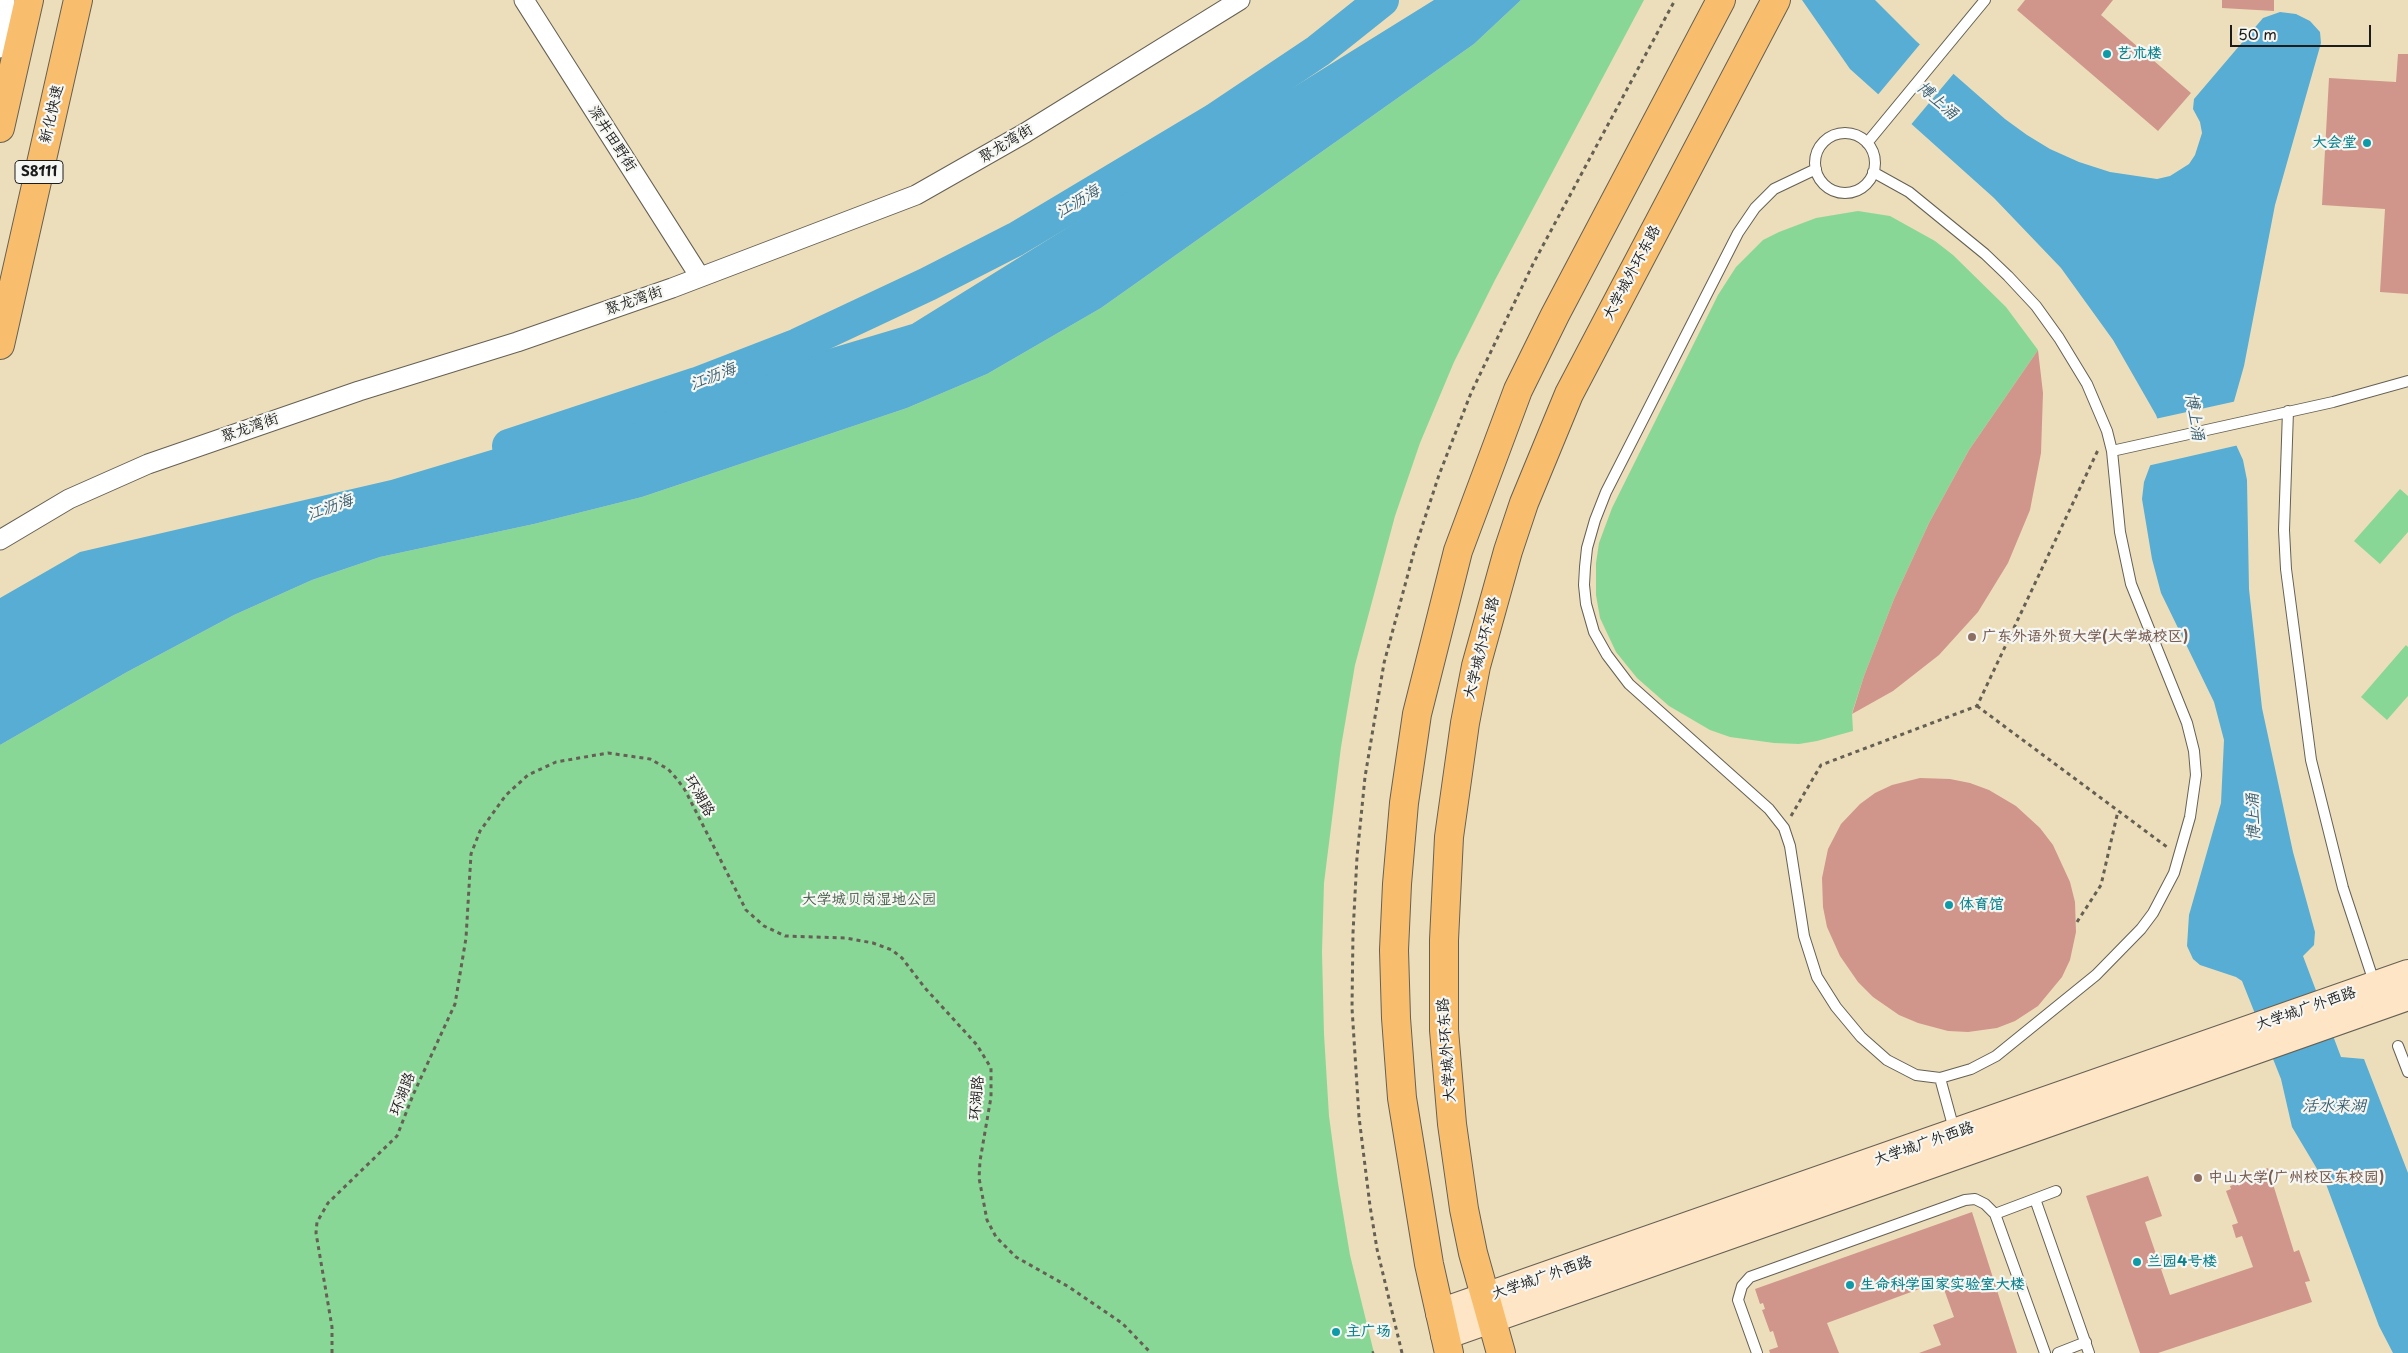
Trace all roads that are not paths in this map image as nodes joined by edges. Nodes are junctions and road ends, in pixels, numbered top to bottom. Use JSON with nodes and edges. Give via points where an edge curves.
{"nodes":[{"id":1,"x":5,"y":0,"type":"edge"},
{"id":2,"x":29,"y":0,"type":"edge"},
{"id":3,"x":78,"y":0,"type":"edge"},
{"id":4,"x":524,"y":0,"type":"edge"},
{"id":5,"x":1240,"y":0,"type":"edge"},
{"id":6,"x":1721,"y":0,"type":"edge"},
{"id":7,"x":1776,"y":0,"type":"edge"},
{"id":8,"x":1985,"y":0,"type":"edge"},
{"id":9,"x":0,"y":48,"type":"edge"},
{"id":10,"x":0,"y":128,"type":"edge"},
{"id":11,"x":1867,"y":143,"type":"junction"},
{"id":12,"x":1816,"y":169,"type":"junction"},
{"id":13,"x":1873,"y":172,"type":"junction"},
{"id":14,"x":700,"y":277,"type":"junction"},
{"id":15,"x":0,"y":344,"type":"edge"},
{"id":16,"x":2408,"y":381,"type":"edge"},
{"id":17,"x":2288,"y":412,"type":"junction"},
{"id":18,"x":2112,"y":451,"type":"junction"},
{"id":19,"x":0,"y":540,"type":"edge"},
{"id":20,"x":2408,"y":974,"type":"edge"},
{"id":21,"x":2378,"y":995,"type":"junction"},
{"id":22,"x":2408,"y":996,"type":"edge"},
{"id":23,"x":2398,"y":1046,"type":"dead end"},
{"id":24,"x":2408,"y":1072,"type":"edge"},
{"id":25,"x":1940,"y":1078,"type":"junction"},
{"id":26,"x":1958,"y":1143,"type":"junction"},
{"id":27,"x":2056,"y":1191,"type":"dead end"},
{"id":28,"x":2035,"y":1199,"type":"junction"},
{"id":29,"x":1995,"y":1214,"type":"junction"},
{"id":30,"x":1488,"y":1308,"type":"junction"},
{"id":31,"x":1445,"y":1334,"type":"edge"},
{"id":32,"x":2086,"y":1342,"type":"junction"},
{"id":33,"x":1501,"y":1353,"type":"edge"},
{"id":34,"x":1757,"y":1353,"type":"edge"},
{"id":35,"x":2045,"y":1353,"type":"edge"},
{"id":36,"x":2058,"y":1353,"type":"edge"},
{"id":37,"x":2089,"y":1353,"type":"edge"}],
"edges":[{"from":1,"to":9,"type":"street","via":[[8,43]]},
{"from":2,"to":10,"type":"main road"},
{"from":3,"to":15,"type":"main road","name":"新化快速","number":"S8111"},
{"from":4,"to":14,"type":"street","name":"深井田野街"},
{"from":5,"to":14,"type":"street","name":"聚龙湾街","via":[[936,185],[851,221]]},
{"from":6,"to":31,"type":"main road","via":[[1518,390],[1458,551],[1417,714],[1404,803],[1397,884],[1394,950],[1396,1018],[1402,1098],[1429,1264]]},
{"from":7,"to":30,"type":"main road","name":"大学城外环东路","via":[[1569,394],[1522,511],[1476,666],[1449,837],[1443,988],[1452,1124],[1464,1209]]},
{"from":8,"to":11,"type":"lane"},
{"from":11,"to":12,"type":"lane","via":[[1848,134],[1834,136],[1819,148]]},
{"from":11,"to":13,"type":"lane","via":[[1873,154]]},
{"from":12,"to":13,"type":"lane","via":[[1827,187],[1847,193],[1866,185]]},
{"from":12,"to":25,"type":"lane","via":[[1774,189],[1755,208],[1738,233],[1594,520],[1587,548],[1586,604],[1594,632],[1629,684],[1769,809],[1784,828],[1790,846],[1804,936],[1824,991],[1861,1036],[1887,1060],[1916,1075]]},
{"from":13,"to":18,"type":"lane","via":[[1909,192],[1978,248],[2036,306],[2079,369],[2107,431]]},
{"from":14,"to":19,"type":"street","name":"聚龙湾街","via":[[517,342],[358,391],[148,464],[69,499]]},
{"from":16,"to":17,"type":"lane"},
{"from":17,"to":18,"type":"lane"},
{"from":17,"to":21,"type":"lane","via":[[2286,568],[2311,760],[2340,880]]},
{"from":18,"to":25,"type":"lane","via":[[2120,532],[2131,584],[2182,708],[2194,751],[2194,794],[2180,856],[2153,912],[2096,976],[1996,1056],[1971,1069]]},
{"from":20,"to":21,"type":"main road","name":"大学城广外西路"},
{"from":21,"to":22,"type":"main road","name":"大学城广外西路"},
{"from":21,"to":26,"type":"main road","name":"大学城广外西路"},
{"from":23,"to":24,"type":"lane"},
{"from":25,"to":26,"type":"lane"},
{"from":26,"to":30,"type":"main road","name":"大学城广外西路"},
{"from":27,"to":28,"type":"lane"},
{"from":28,"to":29,"type":"lane"},
{"from":28,"to":32,"type":"lane"},
{"from":29,"to":34,"type":"lane","via":[[1975,1199],[1965,1200],[1755,1274],[1742,1286],[1738,1300]]},
{"from":29,"to":35,"type":"lane"},
{"from":30,"to":31,"type":"main road","name":"大学城广外西路"},
{"from":30,"to":33,"type":"main road","name":"大学城外环东路"},
{"from":32,"to":36,"type":"lane"},
{"from":32,"to":37,"type":"lane"}]}
